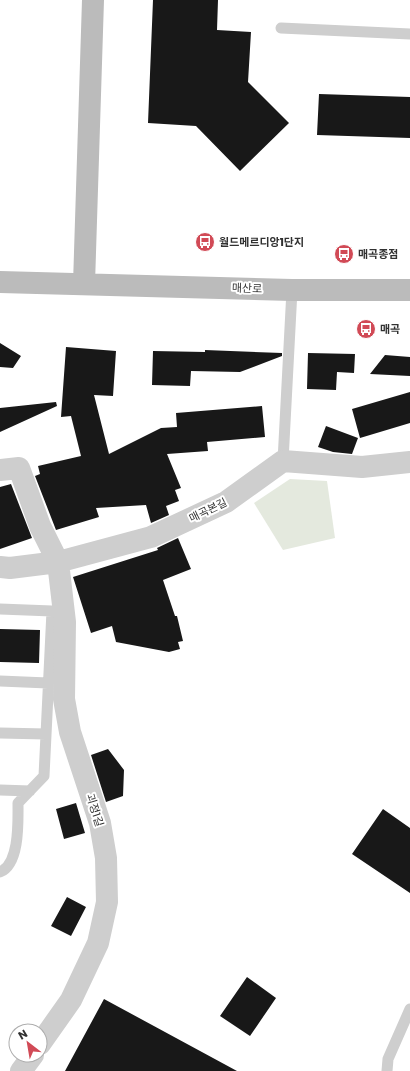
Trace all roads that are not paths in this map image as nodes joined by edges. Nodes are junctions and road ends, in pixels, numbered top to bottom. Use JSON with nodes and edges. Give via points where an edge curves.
{"nodes":[{"id":1,"x":93,"y":0,"type":"edge"},
{"id":2,"x":281,"y":28,"type":"dead end"},
{"id":3,"x":410,"y":34,"type":"edge"},
{"id":4,"x":0,"y":282,"type":"edge"},
{"id":5,"x":84,"y":284,"type":"junction"},
{"id":6,"x":292,"y":290,"type":"junction"},
{"id":7,"x":410,"y":290,"type":"edge"},
{"id":8,"x":283,"y":461,"type":"junction"},
{"id":9,"x":410,"y":462,"type":"edge"},
{"id":10,"x":0,"y":470,"type":"edge"},
{"id":11,"x":58,"y":562,"type":"junction"},
{"id":12,"x":0,"y":567,"type":"edge"},
{"id":13,"x":0,"y":609,"type":"edge"},
{"id":14,"x":0,"y":681,"type":"edge"},
{"id":15,"x":48,"y":683,"type":"junction"},
{"id":16,"x":0,"y":733,"type":"edge"},
{"id":17,"x":46,"y":734,"type":"junction"},
{"id":18,"x":0,"y":790,"type":"edge"},
{"id":19,"x":30,"y":791,"type":"junction"},
{"id":20,"x":0,"y":872,"type":"edge"},
{"id":21,"x":410,"y":1009,"type":"edge"},
{"id":22,"x":48,"y":1033,"type":"edge"},
{"id":23,"x":388,"y":1071,"type":"edge"}],
"edges":[{"from":1,"to":5,"type":"street"},
{"from":2,"to":3,"type":"lane"},
{"from":4,"to":5,"type":"street","name":"매산로"},
{"from":5,"to":6,"type":"street","name":"매산로"},
{"from":6,"to":7,"type":"street","name":"매산로"},
{"from":6,"to":8,"type":"lane"},
{"from":8,"to":9,"type":"street","via":[[362,467]]},
{"from":8,"to":11,"type":"street","name":"매곡본길","via":[[226,502],[151,537]]},
{"from":10,"to":11,"type":"street","name":"괴정1길","via":[[19,468],[40,526]]},
{"from":11,"to":12,"type":"street","name":"매곡본길"},
{"from":11,"to":22,"type":"street","name":"괴정1길","via":[[65,622],[64,699],[70,732],[100,822],[106,858],[107,902],[98,944],[71,1000]]},
{"from":13,"to":15,"type":"lane","via":[[52,611]]},
{"from":14,"to":15,"type":"lane"},
{"from":15,"to":17,"type":"lane"},
{"from":16,"to":17,"type":"lane"},
{"from":17,"to":19,"type":"lane","via":[[44,776]]},
{"from":18,"to":19,"type":"lane"},
{"from":19,"to":20,"type":"lane","via":[[18,803],[17,848],[4,870]]},
{"from":21,"to":23,"type":"lane","via":[[388,1059]]}]}
